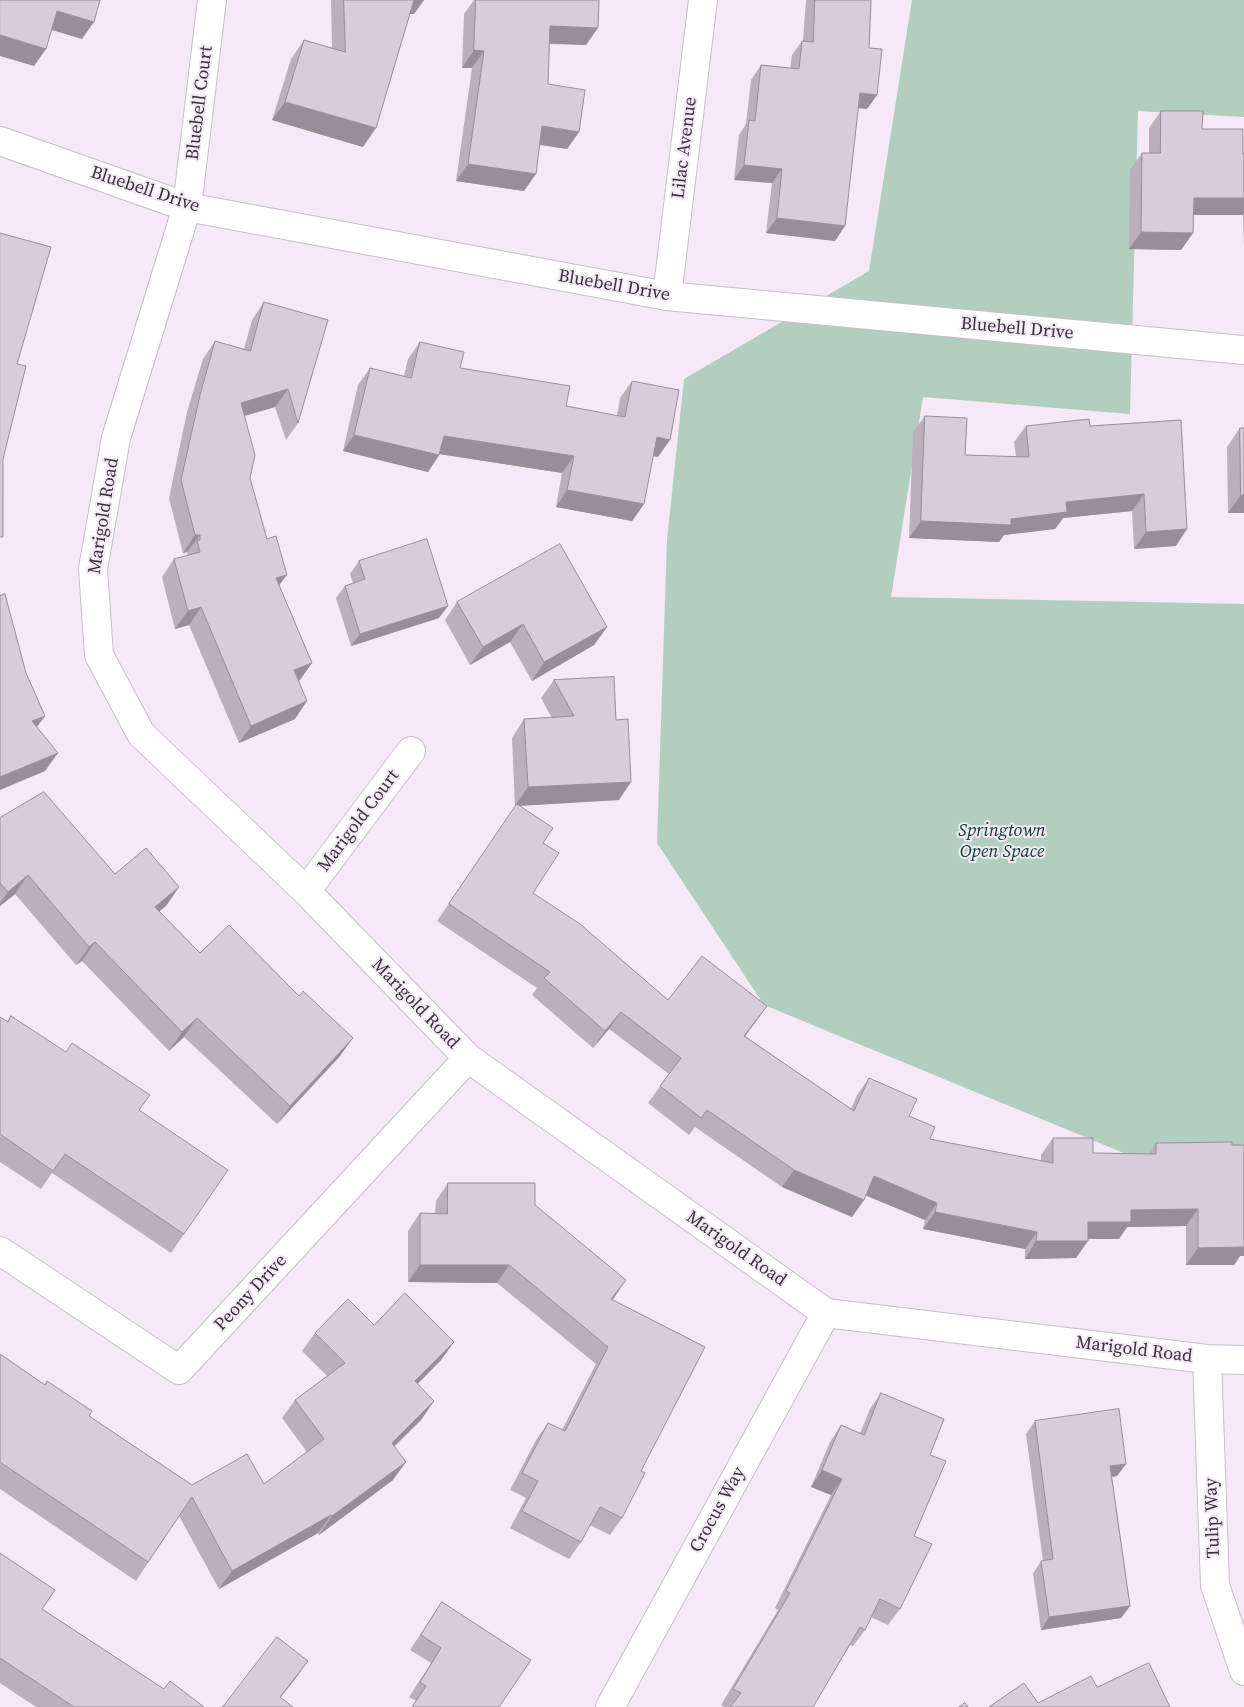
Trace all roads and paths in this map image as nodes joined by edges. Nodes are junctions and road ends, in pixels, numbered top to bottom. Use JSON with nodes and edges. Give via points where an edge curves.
{"nodes":[{"id":1,"x":212,"y":0,"type":"edge"},
{"id":2,"x":702,"y":0,"type":"edge"},
{"id":3,"x":0,"y":141,"type":"edge"},
{"id":4,"x":187,"y":207,"type":"junction"},
{"id":5,"x":667,"y":296,"type":"junction"},
{"id":6,"x":1244,"y":350,"type":"edge"},
{"id":7,"x":411,"y":751,"type":"dead end"},
{"id":8,"x":306,"y":891,"type":"junction"},
{"id":9,"x":468,"y":1058,"type":"junction"},
{"id":10,"x":0,"y":1251,"type":"edge"},
{"id":11,"x":826,"y":1313,"type":"junction"},
{"id":12,"x":1207,"y":1359,"type":"junction"},
{"id":13,"x":1244,"y":1360,"type":"edge"},
{"id":14,"x":1244,"y":1671,"type":"edge"},
{"id":15,"x":610,"y":1707,"type":"edge"}],
"edges":[{"from":1,"to":4,"type":"street","name":"Bluebell Court"},
{"from":2,"to":5,"type":"street","name":"Lilac Avenue"},
{"from":3,"to":4,"type":"street","name":"Bluebell Drive"},
{"from":4,"to":5,"type":"street","name":"Bluebell Drive"},
{"from":4,"to":8,"type":"street","name":"Marigold Road","via":[[116,438],[93,569],[99,655],[141,734]]},
{"from":5,"to":6,"type":"street","name":"Bluebell Drive"},
{"from":7,"to":8,"type":"street","name":"Marigold Court"},
{"from":8,"to":9,"type":"street","name":"Marigold Road"},
{"from":9,"to":10,"type":"street","name":"Peony Drive","via":[[179,1370]]},
{"from":9,"to":11,"type":"street","name":"Marigold Road"},
{"from":11,"to":12,"type":"street","name":"Marigold Road"},
{"from":11,"to":15,"type":"street","name":"Crocus Way"},
{"from":12,"to":13,"type":"street","name":"Marigold Road"},
{"from":12,"to":14,"type":"street","name":"Tulip Way","via":[[1215,1584]]}]}
